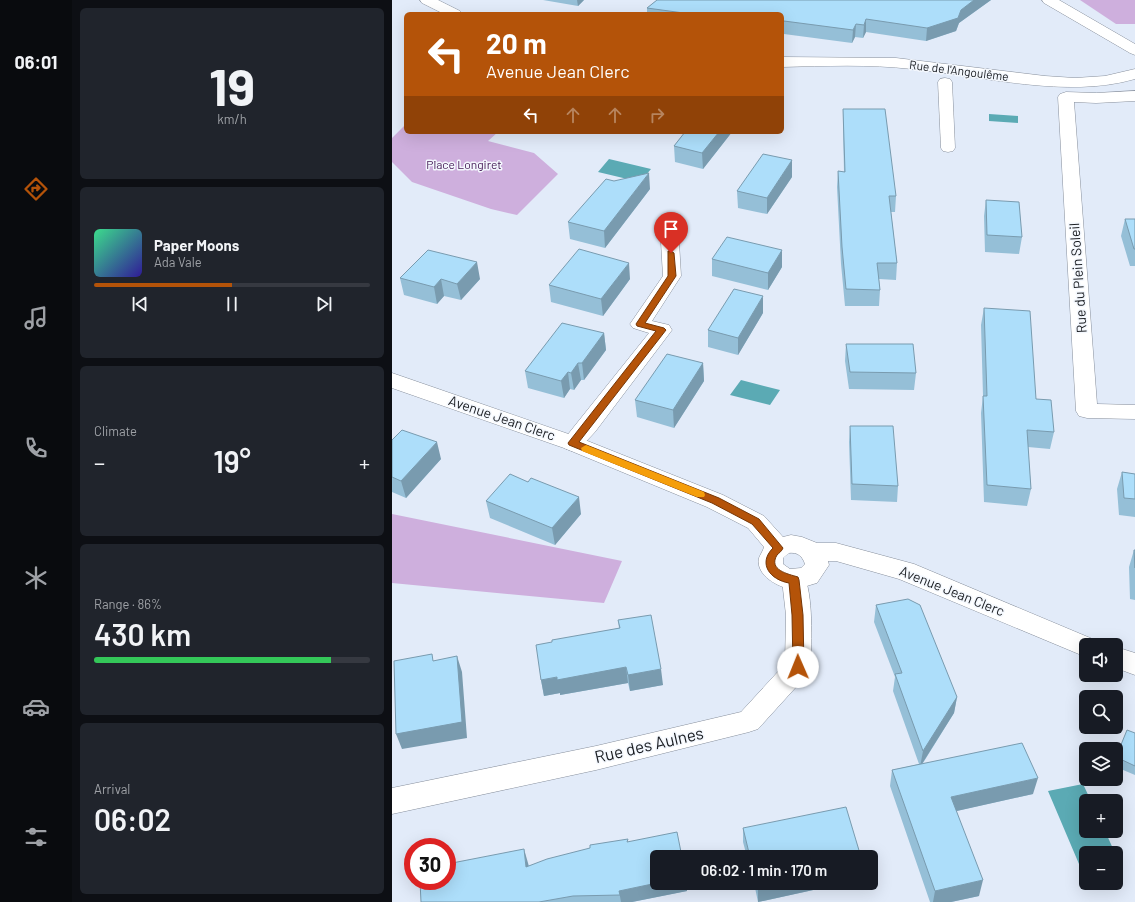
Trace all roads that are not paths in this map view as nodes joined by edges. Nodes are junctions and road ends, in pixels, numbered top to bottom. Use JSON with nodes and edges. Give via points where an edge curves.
{"nodes":[{"id":1,"x":427,"y":0,"type":"edge"},
{"id":2,"x":1049,"y":0,"type":"edge"},
{"id":3,"x":451,"y":12,"type":"edge"},
{"id":4,"x":1135,"y":50,"type":"edge"},
{"id":5,"x":784,"y":64,"type":"edge"},
{"id":6,"x":784,"y":64,"type":"edge"},
{"id":7,"x":1135,"y":74,"type":"edge"},
{"id":8,"x":900,"y":78,"type":"dead end"},
{"id":9,"x":922,"y":80,"type":"dead end"},
{"id":10,"x":945,"y":82,"type":"junction"},
{"id":11,"x":1135,"y":96,"type":"edge"},
{"id":12,"x":1066,"y":97,"type":"junction"},
{"id":13,"x":948,"y":148,"type":"dead end"},
{"id":14,"x":670,"y":242,"type":"dead end"},
{"id":15,"x":392,"y":380,"type":"edge"},
{"id":16,"x":1135,"y":412,"type":"edge"},
{"id":17,"x":572,"y":443,"type":"junction"},
{"id":18,"x":779,"y":548,"type":"junction"},
{"id":19,"x":813,"y":552,"type":"junction"},
{"id":20,"x":794,"y":580,"type":"junction"},
{"id":21,"x":1079,"y":644,"type":"edge"},
{"id":22,"x":1123,"y":660,"type":"edge"},
{"id":23,"x":1135,"y":664,"type":"edge"},
{"id":24,"x":392,"y":801,"type":"edge"}],
"edges":[{"from":1,"to":3,"type":"street"},
{"from":2,"to":4,"type":"street"},
{"from":5,"to":7,"type":"street","name":"Rue de l'Angoulême","via":[[864,61],[912,64],[1079,84],[1108,82]]},
{"from":6,"to":8,"type":"street","name":"Rue de l'Angoulême"},
{"from":9,"to":10,"type":"street","name":"Rue de l'Angoulême"},
{"from":10,"to":12,"type":"street","name":"Rue de l'Angoulême"},
{"from":10,"to":13,"type":"lane"},
{"from":11,"to":12,"type":"street","name":"Rue de l'Angoulême"},
{"from":12,"to":16,"type":"street","name":"Rue du Plein Soleil","via":[[1087,411]]},
{"from":14,"to":17,"type":"street","via":[[672,276],[640,324],[662,330]]},
{"from":15,"to":17,"type":"street","name":"Avenue Jean Clerc"},
{"from":17,"to":18,"type":"street","name":"Avenue Jean Clerc","via":[[715,501],[756,522]]},
{"from":18,"to":19,"type":"street","name":"Avenue Jean Clerc","via":[[791,544],[803,546]]},
{"from":18,"to":20,"type":"street","via":[[772,555],[770,564],[774,572],[783,578]]},
{"from":19,"to":20,"type":"street","via":[[817,565],[809,576]]},
{"from":19,"to":21,"type":"street","name":"Avenue Jean Clerc","via":[[836,552],[905,571]]},
{"from":20,"to":24,"type":"street","name":"Rue des Aulnes","via":[[798,615],[798,667],[749,721],[596,758]]},
{"from":22,"to":23,"type":"street"}]}
